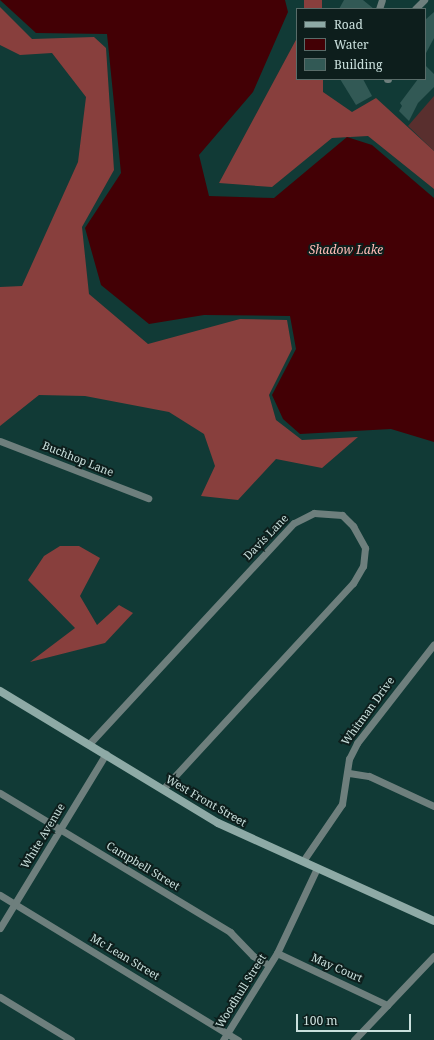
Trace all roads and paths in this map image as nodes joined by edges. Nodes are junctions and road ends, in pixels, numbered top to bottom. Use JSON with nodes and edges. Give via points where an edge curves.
{"nodes":[{"id":1,"x":424,"y":0,"type":"edge"},
{"id":2,"x":416,"y":8,"type":"edge"},
{"id":3,"x":0,"y":441,"type":"edge"},
{"id":4,"x":148,"y":498,"type":"dead end"},
{"id":5,"x":434,"y":644,"type":"edge"},
{"id":6,"x":0,"y":691,"type":"edge"},
{"id":7,"x":89,"y":744,"type":"junction"},
{"id":8,"x":106,"y":754,"type":"junction"},
{"id":9,"x":349,"y":773,"type":"junction"},
{"id":10,"x":164,"y":789,"type":"junction"},
{"id":11,"x":0,"y":793,"type":"edge"},
{"id":12,"x":434,"y":806,"type":"edge"},
{"id":13,"x":60,"y":829,"type":"junction"},
{"id":14,"x":303,"y":861,"type":"junction"},
{"id":15,"x":317,"y":868,"type":"junction"},
{"id":16,"x":0,"y":895,"type":"edge"},
{"id":17,"x":15,"y":904,"type":"junction"},
{"id":18,"x":434,"y":921,"type":"edge"},
{"id":19,"x":0,"y":928,"type":"edge"},
{"id":20,"x":277,"y":953,"type":"junction"},
{"id":21,"x":434,"y":956,"type":"edge"},
{"id":22,"x":269,"y":965,"type":"junction"},
{"id":23,"x":0,"y":997,"type":"edge"},
{"id":24,"x":388,"y":1005,"type":"junction"},
{"id":25,"x":228,"y":1033,"type":"junction"},
{"id":26,"x":71,"y":1040,"type":"edge"},
{"id":27,"x":223,"y":1040,"type":"edge"},
{"id":28,"x":238,"y":1040,"type":"edge"},
{"id":29,"x":354,"y":1040,"type":"edge"}],
"edges":[{"from":1,"to":2,"type":"street"},
{"from":3,"to":4,"type":"street","name":"Buchhop Lane"},
{"from":5,"to":9,"type":"street","name":"Whitman Drive","via":[[357,743],[349,759]]},
{"from":6,"to":7,"type":"street","name":"West Front Street"},
{"from":7,"to":8,"type":"street","name":"West Front Street"},
{"from":7,"to":10,"type":"street","name":"Davis Lane","via":[[294,523],[314,514],[342,515],[353,526],[365,548],[357,578]]},
{"from":8,"to":10,"type":"street","name":"West Front Street"},
{"from":8,"to":13,"type":"street","name":"White Avenue"},
{"from":9,"to":12,"type":"street","via":[[369,776]]},
{"from":9,"to":14,"type":"street","name":"Whitman Drive","via":[[342,804]]},
{"from":10,"to":14,"type":"street","name":"West Front Street","via":[[222,825]]},
{"from":11,"to":13,"type":"street","name":"Campbell Street"},
{"from":13,"to":17,"type":"street","name":"White Avenue"},
{"from":13,"to":22,"type":"street","name":"Campbell Street","via":[[230,932],[253,956]]},
{"from":14,"to":15,"type":"street","name":"West Front Street"},
{"from":15,"to":18,"type":"street","name":"West Front Street"},
{"from":15,"to":20,"type":"street","name":"Woodhull Street"},
{"from":16,"to":17,"type":"street","name":"Mc Lean Street"},
{"from":17,"to":19,"type":"street","name":"White Avenue"},
{"from":17,"to":25,"type":"street","name":"Mc Lean Street"},
{"from":20,"to":22,"type":"street","name":"Woodhull Street"},
{"from":20,"to":24,"type":"street","name":"May Court"},
{"from":21,"to":24,"type":"street"},
{"from":22,"to":25,"type":"street","name":"Woodhull Street"},
{"from":23,"to":26,"type":"street"},
{"from":24,"to":29,"type":"street"},
{"from":25,"to":27,"type":"street","name":"Woodhull Street"},
{"from":25,"to":28,"type":"street","name":"Mc Lean Street"}]}
